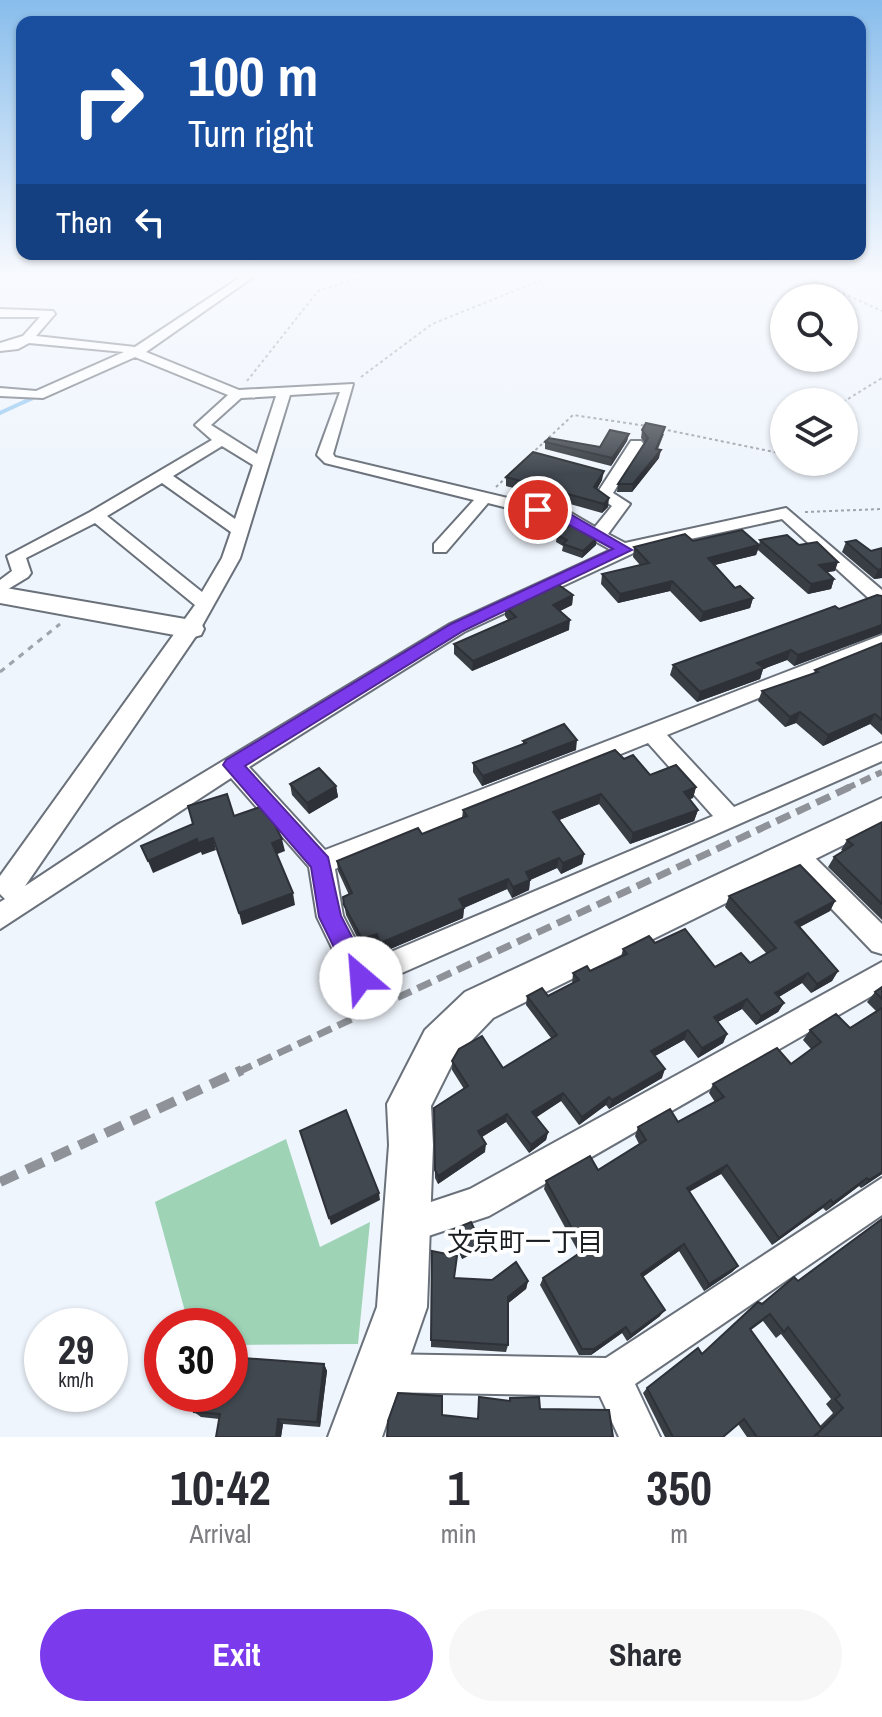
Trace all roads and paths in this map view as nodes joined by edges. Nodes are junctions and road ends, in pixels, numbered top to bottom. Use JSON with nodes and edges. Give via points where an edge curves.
{"nodes":[{"id":1,"x":25,"y":340,"type":"edge"},
{"id":2,"x":40,"y":340,"type":"edge"},
{"id":3,"x":157,"y":340,"type":"edge"},
{"id":4,"x":279,"y":340,"type":"edge"},
{"id":5,"x":411,"y":340,"type":"edge"},
{"id":6,"x":0,"y":347,"type":"edge"},
{"id":7,"x":135,"y":351,"type":"junction"},
{"id":8,"x":882,"y":378,"type":"edge"},
{"id":9,"x":348,"y":387,"type":"junction"},
{"id":10,"x":0,"y":392,"type":"edge"},
{"id":11,"x":284,"y":393,"type":"junction"},
{"id":12,"x":858,"y":393,"type":"edge"},
{"id":13,"x":237,"y":394,"type":"junction"},
{"id":14,"x":222,"y":440,"type":"junction"},
{"id":15,"x":636,"y":444,"type":"dead end"},
{"id":16,"x":262,"y":464,"type":"junction"},
{"id":17,"x":164,"y":477,"type":"junction"},
{"id":18,"x":485,"y":497,"type":"junction"},
{"id":19,"x":882,"y":509,"type":"edge"},
{"id":20,"x":786,"y":513,"type":"junction"},
{"id":21,"x":96,"y":516,"type":"junction"},
{"id":22,"x":240,"y":531,"type":"junction"},
{"id":23,"x":598,"y":535,"type":"junction"},
{"id":24,"x":440,"y":548,"type":"dead end"},
{"id":25,"x":624,"y":550,"type":"junction"},
{"id":26,"x":0,"y":588,"type":"edge"},
{"id":27,"x":0,"y":595,"type":"edge"},
{"id":28,"x":882,"y":600,"type":"edge"},
{"id":29,"x":205,"y":604,"type":"junction"},
{"id":30,"x":78,"y":610,"type":"junction"},
{"id":31,"x":191,"y":629,"type":"junction"},
{"id":32,"x":882,"y":641,"type":"edge"},
{"id":33,"x":0,"y":672,"type":"edge"},
{"id":34,"x":653,"y":734,"type":"junction"},
{"id":35,"x":882,"y":751,"type":"edge"},
{"id":36,"x":233,"y":765,"type":"junction"},
{"id":37,"x":882,"y":811,"type":"edge"},
{"id":38,"x":730,"y":819,"type":"junction"},
{"id":39,"x":794,"y":853,"type":"junction"},
{"id":40,"x":321,"y":863,"type":"junction"},
{"id":41,"x":23,"y":902,"type":"junction"},
{"id":42,"x":0,"y":917,"type":"edge"},
{"id":43,"x":882,"y":942,"type":"edge"},
{"id":44,"x":882,"y":975,"type":"edge"},
{"id":45,"x":882,"y":1195,"type":"edge"},
{"id":46,"x":407,"y":1226,"type":"junction"},
{"id":47,"x":379,"y":1373,"type":"junction"},
{"id":48,"x":611,"y":1377,"type":"junction"},
{"id":49,"x":355,"y":1437,"type":"edge"},
{"id":50,"x":640,"y":1437,"type":"edge"}],
"edges":[{"from":1,"to":6,"type":"street"},
{"from":2,"to":7,"type":"street"},
{"from":3,"to":7,"type":"street"},
{"from":4,"to":13,"type":"path"},
{"from":5,"to":9,"type":"path"},
{"from":7,"to":10,"type":"street","via":[[38,395]]},
{"from":7,"to":13,"type":"street"},
{"from":8,"to":12,"type":"path"},
{"from":9,"to":11,"type":"street"},
{"from":9,"to":18,"type":"street","via":[[325,455],[330,460]]},
{"from":11,"to":13,"type":"street"},
{"from":11,"to":16,"type":"street"},
{"from":13,"to":14,"type":"street","via":[[202,425]]},
{"from":14,"to":16,"type":"street"},
{"from":14,"to":17,"type":"street"},
{"from":15,"to":23,"type":"street","via":[[609,473],[604,495],[622,504]]},
{"from":16,"to":22,"type":"street"},
{"from":17,"to":21,"type":"street"},
{"from":17,"to":22,"type":"street"},
{"from":18,"to":23,"type":"street","via":[[565,517]]},
{"from":18,"to":24,"type":"street"},
{"from":19,"to":20,"type":"path"},
{"from":20,"to":25,"type":"street"},
{"from":20,"to":28,"type":"street"},
{"from":21,"to":26,"type":"street","via":[[16,556],[22,573]]},
{"from":21,"to":29,"type":"street"},
{"from":22,"to":29,"type":"street"},
{"from":23,"to":25,"type":"street"},
{"from":25,"to":36,"type":"street","via":[[457,628]]},
{"from":27,"to":30,"type":"street"},
{"from":29,"to":31,"type":"street"},
{"from":30,"to":31,"type":"street"},
{"from":30,"to":33,"type":"path"},
{"from":31,"to":41,"type":"street","via":[[8,885]]},
{"from":32,"to":34,"type":"street"},
{"from":34,"to":38,"type":"street"},
{"from":34,"to":40,"type":"street"},
{"from":35,"to":38,"type":"street"},
{"from":36,"to":40,"type":"street"},
{"from":36,"to":41,"type":"street"},
{"from":37,"to":39,"type":"street"},
{"from":38,"to":40,"type":"street","via":[[361,978],[330,917]]},
{"from":39,"to":43,"type":"street"},
{"from":39,"to":46,"type":"street","via":[[479,1005],[440,1044],[409,1104]]},
{"from":41,"to":42,"type":"street"},
{"from":44,"to":46,"type":"street","via":[[477,1204]]},
{"from":45,"to":48,"type":"street"},
{"from":46,"to":47,"type":"street","via":[[402,1307]]},
{"from":47,"to":48,"type":"street"},
{"from":47,"to":49,"type":"street"},
{"from":48,"to":50,"type":"street"}]}
